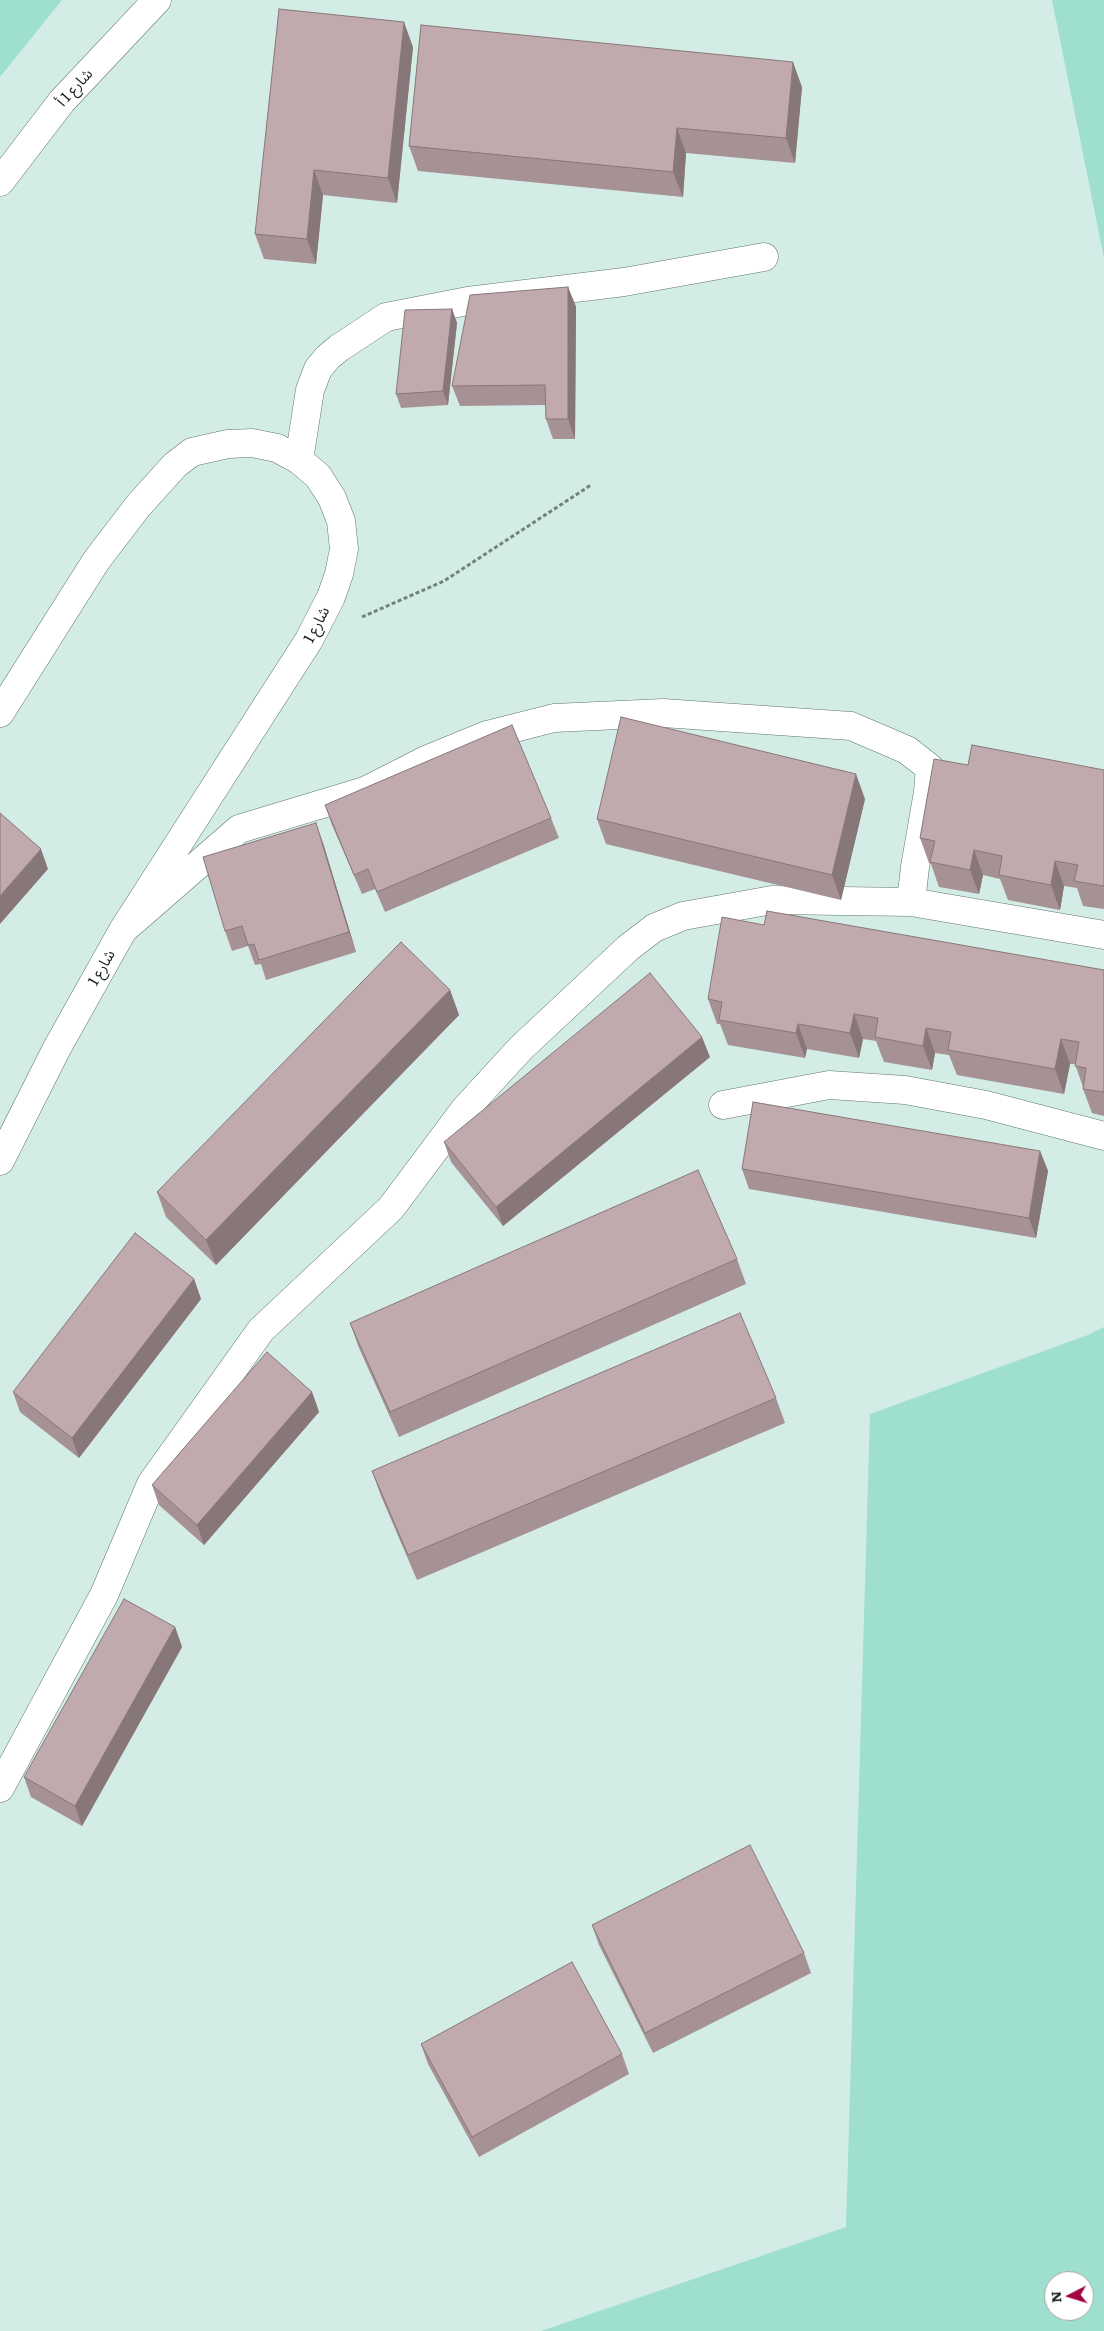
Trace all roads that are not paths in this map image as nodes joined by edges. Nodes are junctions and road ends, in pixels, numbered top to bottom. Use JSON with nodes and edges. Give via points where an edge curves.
{"nodes":[{"id":1,"x":157,"y":0,"type":"edge"},
{"id":2,"x":0,"y":182,"type":"edge"},
{"id":3,"x":764,"y":257,"type":"dead end"},
{"id":4,"x":300,"y":460,"type":"junction"},
{"id":5,"x":0,"y":713,"type":"edge"},
{"id":6,"x":911,"y":902,"type":"junction"},
{"id":7,"x":124,"y":930,"type":"junction"},
{"id":8,"x":1104,"y":935,"type":"edge"},
{"id":9,"x":723,"y":1105,"type":"dead end"},
{"id":10,"x":1104,"y":1136,"type":"edge"},
{"id":11,"x":0,"y":1160,"type":"edge"},
{"id":12,"x":0,"y":1788,"type":"edge"}],
"edges":[{"from":1,"to":2,"type":"street","name":"شارع 1 أ","via":[[62,102]]},
{"from":3,"to":4,"type":"street","via":[[624,282],[468,301],[386,318],[339,348],[318,369],[310,390]]},
{"from":4,"to":5,"type":"street","name":"شارع 1","via":[[277,448],[252,443],[192,452],[175,465],[138,506],[96,561]]},
{"from":4,"to":7,"type":"street","name":"شارع 1","via":[[318,476],[341,521],[344,549],[332,597],[309,640]]},
{"from":6,"to":7,"type":"street","via":[[930,768],[907,750],[851,726],[663,714],[602,715],[554,718],[487,735],[426,760],[365,791],[239,829]]},
{"from":6,"to":8,"type":"street"},
{"from":6,"to":12,"type":"street","via":[[772,900],[684,916],[654,928],[628,948],[521,1048],[464,1109],[391,1208],[261,1330],[151,1484],[104,1595]]},
{"from":7,"to":11,"type":"street","name":"شارع 1","via":[[56,1048]]},
{"from":9,"to":10,"type":"street","via":[[829,1085],[905,1090],[986,1105]]}]}
